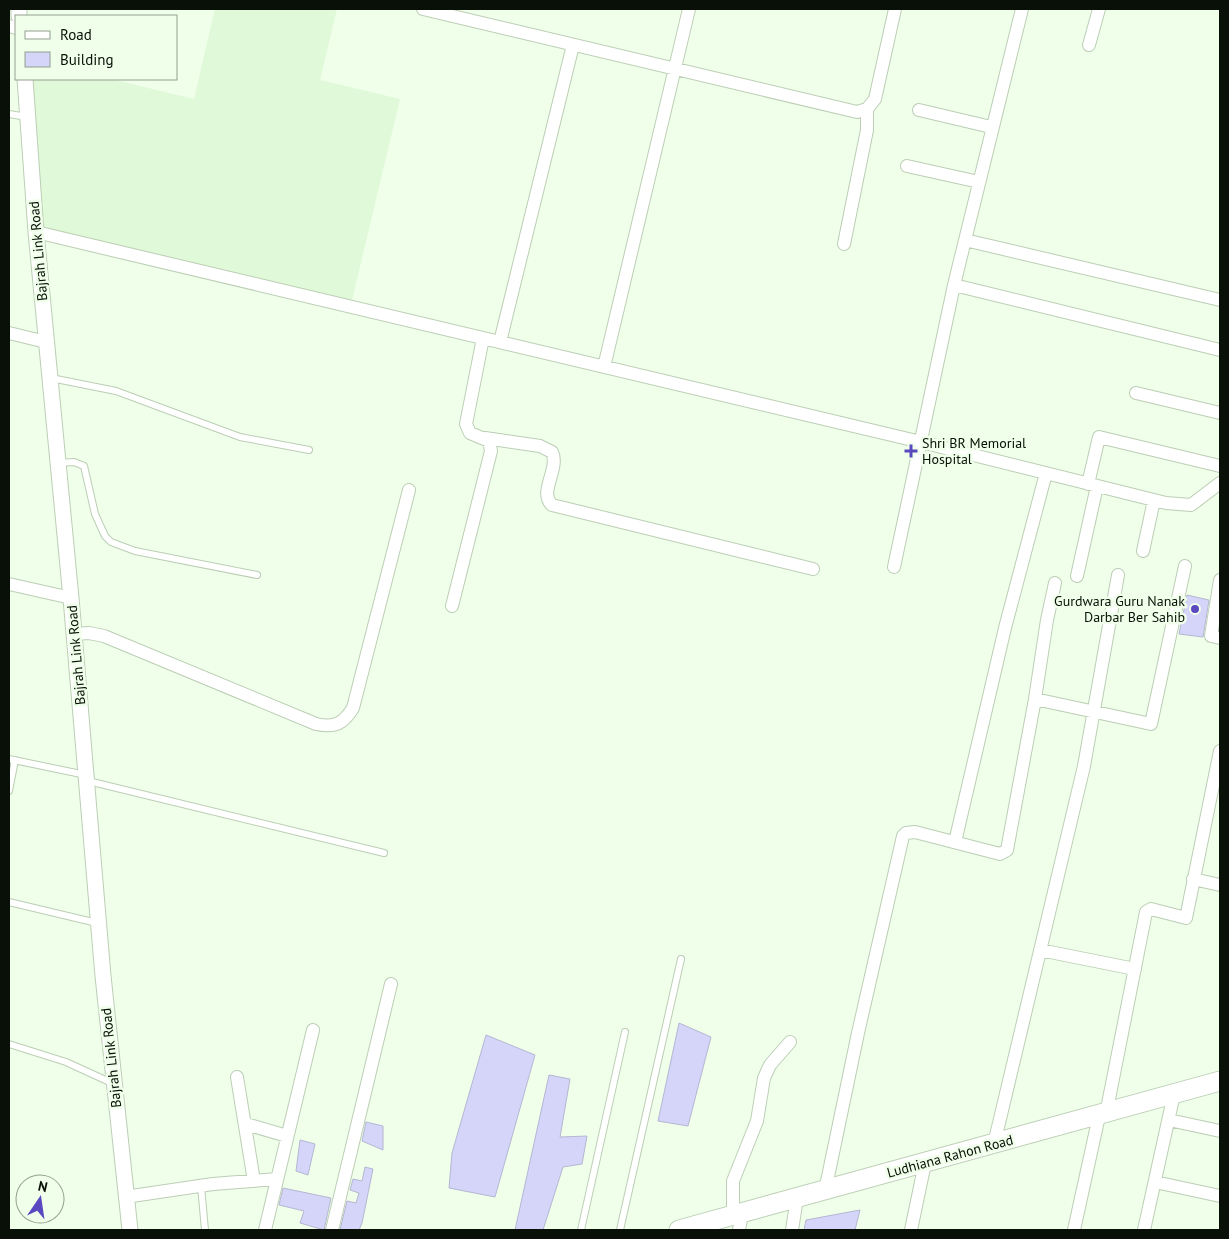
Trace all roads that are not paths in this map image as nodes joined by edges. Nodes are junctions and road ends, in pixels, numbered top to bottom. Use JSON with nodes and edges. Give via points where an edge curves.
{"nodes":[{"id":1,"x":423,"y":9,"type":"edge"},
{"id":2,"x":690,"y":9,"type":"edge"},
{"id":3,"x":895,"y":9,"type":"edge"},
{"id":4,"x":1022,"y":9,"type":"edge"},
{"id":5,"x":1099,"y":9,"type":"edge"},
{"id":6,"x":448,"y":12,"type":"edge"},
{"id":7,"x":574,"y":45,"type":"junction"},
{"id":8,"x":1090,"y":45,"type":"dead end"},
{"id":9,"x":675,"y":69,"type":"junction"},
{"id":10,"x":25,"y":80,"type":"edge"},
{"id":11,"x":867,"y":109,"type":"junction"},
{"id":12,"x":919,"y":110,"type":"dead end"},
{"id":13,"x":9,"y":114,"type":"edge"},
{"id":14,"x":28,"y":118,"type":"junction"},
{"id":15,"x":991,"y":127,"type":"junction"},
{"id":16,"x":907,"y":166,"type":"dead end"},
{"id":17,"x":979,"y":182,"type":"junction"},
{"id":18,"x":36,"y":232,"type":"junction"},
{"id":19,"x":965,"y":240,"type":"junction"},
{"id":20,"x":844,"y":244,"type":"dead end"},
{"id":21,"x":954,"y":285,"type":"junction"},
{"id":22,"x":1220,"y":300,"type":"edge"},
{"id":23,"x":9,"y":333,"type":"edge"},
{"id":24,"x":483,"y":338,"type":"junction"},
{"id":25,"x":46,"y":342,"type":"junction"},
{"id":26,"x":500,"y":342,"type":"junction"},
{"id":27,"x":1220,"y":350,"type":"edge"},
{"id":28,"x":604,"y":366,"type":"junction"},
{"id":29,"x":50,"y":378,"type":"junction"},
{"id":30,"x":1136,"y":393,"type":"dead end"},
{"id":31,"x":1220,"y":413,"type":"edge"},
{"id":32,"x":485,"y":438,"type":"junction"},
{"id":33,"x":921,"y":442,"type":"junction"},
{"id":34,"x":309,"y":450,"type":"dead end"},
{"id":35,"x":58,"y":464,"type":"junction"},
{"id":36,"x":1220,"y":466,"type":"edge"},
{"id":37,"x":1046,"y":473,"type":"junction"},
{"id":38,"x":1220,"y":484,"type":"edge"},
{"id":39,"x":1093,"y":485,"type":"junction"},
{"id":40,"x":409,"y":490,"type":"dead end"},
{"id":41,"x":1154,"y":500,"type":"junction"},
{"id":42,"x":1142,"y":551,"type":"dead end"},
{"id":43,"x":1184,"y":566,"type":"dead end"},
{"id":44,"x":894,"y":567,"type":"dead end"},
{"id":45,"x":813,"y":569,"type":"dead end"},
{"id":46,"x":257,"y":575,"type":"dead end"},
{"id":47,"x":1118,"y":575,"type":"dead end"},
{"id":48,"x":1077,"y":576,"type":"dead end"},
{"id":49,"x":1220,"y":580,"type":"edge"},
{"id":50,"x":1055,"y":583,"type":"dead end"},
{"id":51,"x":9,"y":584,"type":"edge"},
{"id":52,"x":71,"y":598,"type":"junction"},
{"id":53,"x":452,"y":606,"type":"dead end"},
{"id":54,"x":74,"y":634,"type":"junction"},
{"id":55,"x":1220,"y":638,"type":"edge"},
{"id":56,"x":1035,"y":699,"type":"junction"},
{"id":57,"x":1094,"y":713,"type":"junction"},
{"id":58,"x":1220,"y":751,"type":"edge"},
{"id":59,"x":12,"y":759,"type":"edge"},
{"id":60,"x":86,"y":778,"type":"junction"},
{"id":61,"x":9,"y":791,"type":"edge"},
{"id":62,"x":1215,"y":795,"type":"edge"},
{"id":63,"x":954,"y":842,"type":"junction"},
{"id":64,"x":384,"y":853,"type":"dead end"},
{"id":65,"x":1192,"y":879,"type":"junction"},
{"id":66,"x":1220,"y":885,"type":"edge"},
{"id":67,"x":9,"y":902,"type":"edge"},
{"id":68,"x":99,"y":924,"type":"junction"},
{"id":69,"x":1040,"y":950,"type":"junction"},
{"id":70,"x":681,"y":959,"type":"dead end"},
{"id":71,"x":1135,"y":970,"type":"junction"},
{"id":72,"x":391,"y":984,"type":"dead end"},
{"id":73,"x":313,"y":1030,"type":"dead end"},
{"id":74,"x":625,"y":1032,"type":"dead end"},
{"id":75,"x":790,"y":1042,"type":"dead end"},
{"id":76,"x":9,"y":1044,"type":"edge"},
{"id":77,"x":238,"y":1077,"type":"dead end"},
{"id":78,"x":1220,"y":1081,"type":"edge"},
{"id":79,"x":114,"y":1083,"type":"junction"},
{"id":80,"x":1174,"y":1094,"type":"junction"},
{"id":81,"x":1103,"y":1115,"type":"junction"},
{"id":82,"x":1169,"y":1120,"type":"junction"},
{"id":83,"x":246,"y":1124,"type":"junction"},
{"id":84,"x":1220,"y":1131,"type":"edge"},
{"id":85,"x":288,"y":1136,"type":"junction"},
{"id":86,"x":994,"y":1144,"type":"junction"},
{"id":87,"x":925,"y":1163,"type":"junction"},
{"id":88,"x":277,"y":1179,"type":"junction"},
{"id":89,"x":254,"y":1181,"type":"junction"},
{"id":90,"x":1155,"y":1182,"type":"junction"},
{"id":91,"x":201,"y":1186,"type":"junction"},
{"id":92,"x":825,"y":1190,"type":"junction"},
{"id":93,"x":1220,"y":1196,"type":"edge"},
{"id":94,"x":125,"y":1197,"type":"junction"},
{"id":95,"x":797,"y":1198,"type":"junction"},
{"id":96,"x":738,"y":1220,"type":"edge"},
{"id":97,"x":130,"y":1230,"type":"edge"},
{"id":98,"x":205,"y":1230,"type":"edge"},
{"id":99,"x":265,"y":1230,"type":"edge"},
{"id":100,"x":332,"y":1230,"type":"edge"},
{"id":101,"x":581,"y":1230,"type":"edge"},
{"id":102,"x":620,"y":1230,"type":"edge"},
{"id":103,"x":679,"y":1230,"type":"edge"},
{"id":104,"x":792,"y":1230,"type":"edge"},
{"id":105,"x":911,"y":1230,"type":"edge"},
{"id":106,"x":1074,"y":1230,"type":"edge"},
{"id":107,"x":1144,"y":1230,"type":"edge"}],
"edges":[{"from":1,"to":6,"type":"street"},
{"from":2,"to":9,"type":"street"},
{"from":3,"to":11,"type":"street","via":[[875,99]]},
{"from":4,"to":15,"type":"street"},
{"from":5,"to":8,"type":"street"},
{"from":6,"to":7,"type":"street"},
{"from":7,"to":9,"type":"street"},
{"from":7,"to":26,"type":"street"},
{"from":9,"to":11,"type":"street","via":[[857,112]]},
{"from":9,"to":28,"type":"street"},
{"from":10,"to":14,"type":"street","name":"Bajrah Link Road"},
{"from":11,"to":20,"type":"street","via":[[867,130]]},
{"from":12,"to":15,"type":"street"},
{"from":13,"to":14,"type":"lane"},
{"from":14,"to":18,"type":"street","name":"Bajrah Link Road"},
{"from":15,"to":17,"type":"street"},
{"from":16,"to":17,"type":"street"},
{"from":17,"to":19,"type":"street"},
{"from":18,"to":24,"type":"street"},
{"from":18,"to":25,"type":"street","name":"Bajrah Link Road"},
{"from":19,"to":21,"type":"street"},
{"from":19,"to":22,"type":"street"},
{"from":21,"to":27,"type":"street"},
{"from":21,"to":33,"type":"street"},
{"from":23,"to":25,"type":"street"},
{"from":24,"to":26,"type":"street"},
{"from":24,"to":32,"type":"street","via":[[466,424],[470,433]]},
{"from":25,"to":29,"type":"street","name":"Bajrah Link Road"},
{"from":26,"to":28,"type":"street"},
{"from":28,"to":33,"type":"street"},
{"from":29,"to":34,"type":"lane","via":[[116,391],[240,436]]},
{"from":29,"to":35,"type":"street","name":"Bajrah Link Road"},
{"from":30,"to":31,"type":"street"},
{"from":32,"to":45,"type":"street","via":[[540,446],[552,452],[554,463],[547,492],[549,502],[554,506]]},
{"from":32,"to":53,"type":"street","via":[[491,445],[490,457]]},
{"from":33,"to":37,"type":"street"},
{"from":33,"to":44,"type":"street"},
{"from":35,"to":46,"type":"lane","via":[[74,462],[84,466],[95,514],[111,542],[135,551]]},
{"from":35,"to":52,"type":"street","name":"Bajrah Link Road"},
{"from":36,"to":39,"type":"street","via":[[1099,437]]},
{"from":37,"to":39,"type":"street"},
{"from":37,"to":63,"type":"street"},
{"from":38,"to":41,"type":"street","via":[[1192,505]]},
{"from":39,"to":41,"type":"street"},
{"from":39,"to":48,"type":"street"},
{"from":40,"to":54,"type":"street","via":[[353,708],[338,725],[316,724],[104,636]]},
{"from":41,"to":42,"type":"street"},
{"from":43,"to":57,"type":"street","via":[[1151,724]]},
{"from":47,"to":57,"type":"street"},
{"from":49,"to":55,"type":"street","via":[[1211,636]]},
{"from":50,"to":56,"type":"street"},
{"from":51,"to":52,"type":"street"},
{"from":52,"to":54,"type":"street","name":"Bajrah Link Road"},
{"from":54,"to":60,"type":"street","name":"Bajrah Link Road"},
{"from":56,"to":57,"type":"street"},
{"from":56,"to":63,"type":"street","via":[[1007,850],[1000,854]]},
{"from":57,"to":69,"type":"street"},
{"from":58,"to":62,"type":"street"},
{"from":59,"to":60,"type":"lane"},
{"from":59,"to":61,"type":"lane"},
{"from":60,"to":64,"type":"lane"},
{"from":60,"to":68,"type":"street","name":"Bajrah Link Road"},
{"from":62,"to":65,"type":"street"},
{"from":63,"to":92,"type":"street","via":[[915,832],[903,836]]},
{"from":65,"to":66,"type":"street"},
{"from":65,"to":71,"type":"street","via":[[1186,918],[1148,910]]},
{"from":67,"to":68,"type":"lane"},
{"from":68,"to":79,"type":"street","name":"Bajrah Link Road"},
{"from":69,"to":71,"type":"street"},
{"from":69,"to":86,"type":"street"},
{"from":70,"to":102,"type":"lane"},
{"from":71,"to":81,"type":"street"},
{"from":72,"to":100,"type":"street"},
{"from":73,"to":85,"type":"street"},
{"from":74,"to":101,"type":"lane"},
{"from":75,"to":96,"type":"street","via":[[770,1065],[764,1078],[756,1121],[733,1181]]},
{"from":76,"to":79,"type":"lane","via":[[66,1062]]},
{"from":77,"to":83,"type":"street"},
{"from":78,"to":80,"type":"main road","name":"Ludhiana Rahon Road"},
{"from":79,"to":94,"type":"street","name":"Bajrah Link Road"},
{"from":80,"to":81,"type":"main road","name":"Ludhiana Rahon Road"},
{"from":80,"to":82,"type":"street"},
{"from":81,"to":86,"type":"main road","name":"Ludhiana Rahon Road"},
{"from":81,"to":106,"type":"street"},
{"from":82,"to":84,"type":"street"},
{"from":82,"to":90,"type":"street"},
{"from":83,"to":85,"type":"street"},
{"from":83,"to":89,"type":"street"},
{"from":85,"to":88,"type":"street"},
{"from":86,"to":87,"type":"main road","name":"Ludhiana Rahon Road"},
{"from":87,"to":92,"type":"main road","name":"Ludhiana Rahon Road"},
{"from":87,"to":105,"type":"street"},
{"from":88,"to":89,"type":"street"},
{"from":88,"to":99,"type":"street"},
{"from":89,"to":91,"type":"street"},
{"from":90,"to":93,"type":"street"},
{"from":90,"to":107,"type":"street"},
{"from":91,"to":94,"type":"street"},
{"from":91,"to":98,"type":"lane"},
{"from":92,"to":95,"type":"main road","name":"Ludhiana Rahon Road"},
{"from":94,"to":97,"type":"street","name":"Bajrah Link Road"},
{"from":95,"to":96,"type":"main road","name":"Ludhiana Rahon Road"},
{"from":95,"to":104,"type":"street"},
{"from":96,"to":103,"type":"main road","name":"Ludhiana Rahon Road"}]}
